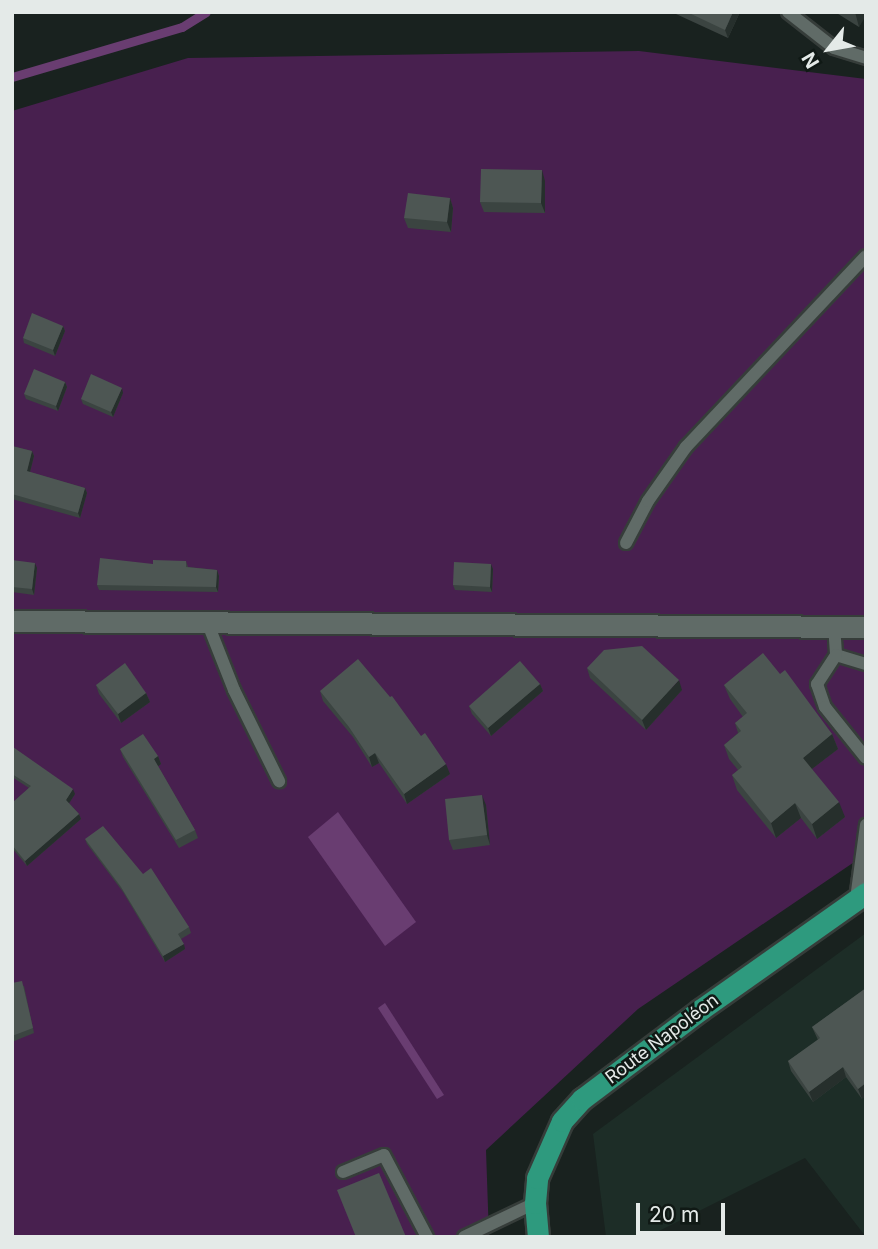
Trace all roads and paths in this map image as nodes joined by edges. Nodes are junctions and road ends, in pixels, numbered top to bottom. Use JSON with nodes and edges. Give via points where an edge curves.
{"nodes":[{"id":1,"x":788,"y":12,"type":"edge"},
{"id":2,"x":866,"y":58,"type":"edge"},
{"id":3,"x":866,"y":256,"type":"edge"},
{"id":4,"x":626,"y":543,"type":"dead end"},
{"id":5,"x":12,"y":621,"type":"edge"},
{"id":6,"x":208,"y":624,"type":"junction"},
{"id":7,"x":834,"y":625,"type":"junction"},
{"id":8,"x":866,"y":627,"type":"edge"},
{"id":9,"x":836,"y":655,"type":"junction"},
{"id":10,"x":866,"y":664,"type":"edge"},
{"id":11,"x":866,"y":758,"type":"edge"},
{"id":12,"x":279,"y":781,"type":"dead end"},
{"id":13,"x":866,"y":825,"type":"edge"},
{"id":14,"x":861,"y":896,"type":"edge"},
{"id":15,"x":343,"y":1172,"type":"dead end"},
{"id":16,"x":535,"y":1203,"type":"junction"},
{"id":17,"x":427,"y":1237,"type":"edge"},
{"id":18,"x":464,"y":1237,"type":"edge"},
{"id":19,"x":538,"y":1237,"type":"edge"}],
"edges":[{"from":1,"to":2,"type":"lane","via":[[834,48]]},
{"from":3,"to":4,"type":"lane","via":[[686,447],[648,501]]},
{"from":5,"to":6,"type":"street"},
{"from":6,"to":7,"type":"street"},
{"from":6,"to":12,"type":"lane","via":[[233,690]]},
{"from":7,"to":8,"type":"street"},
{"from":7,"to":9,"type":"lane"},
{"from":9,"to":10,"type":"lane"},
{"from":9,"to":11,"type":"lane","via":[[817,684],[825,707]]},
{"from":13,"to":14,"type":"lane"},
{"from":14,"to":16,"type":"main road","name":"Route Napoléon","via":[[582,1099],[562,1121],[547,1150],[537,1178]]},
{"from":15,"to":17,"type":"lane","via":[[384,1154]]},
{"from":16,"to":18,"type":"lane"},
{"from":16,"to":19,"type":"main road","name":"Route Napoléon"}]}
